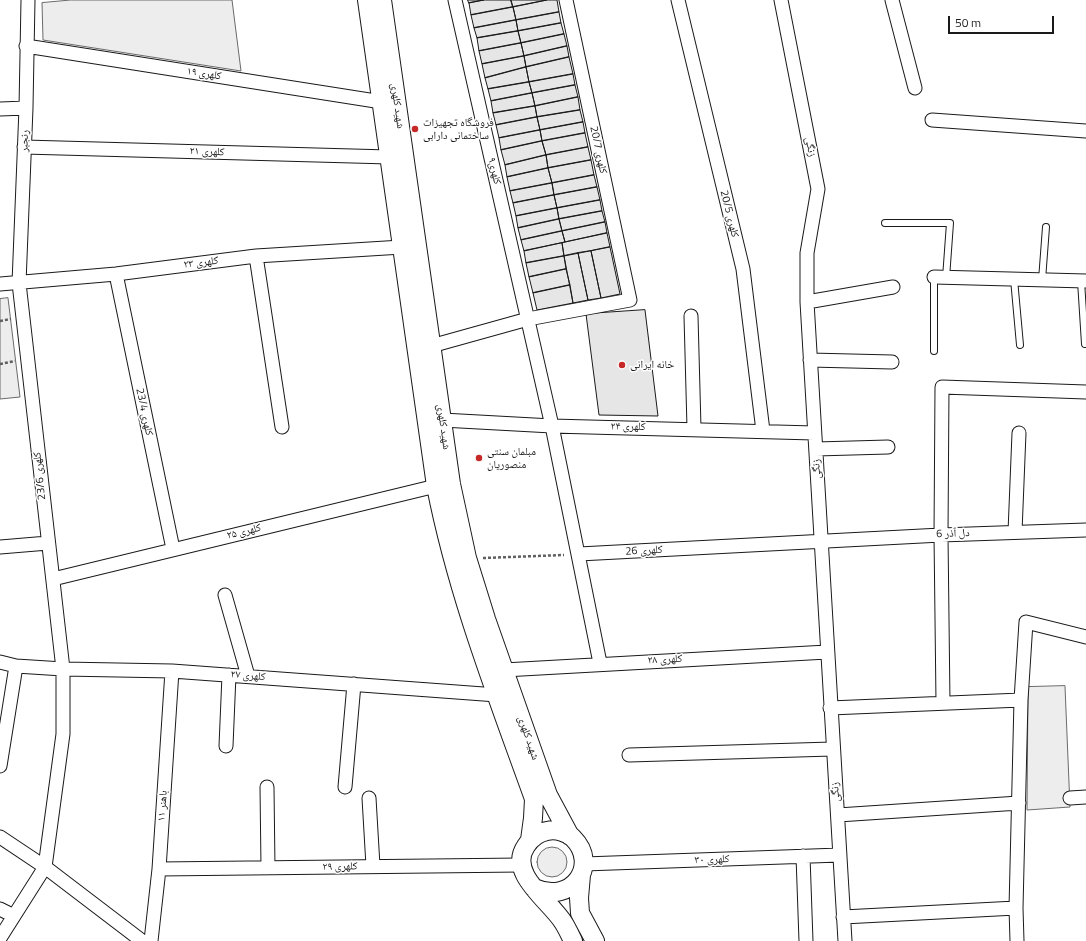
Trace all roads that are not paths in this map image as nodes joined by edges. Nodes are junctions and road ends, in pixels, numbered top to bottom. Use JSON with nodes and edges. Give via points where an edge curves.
{"nodes":[{"id":1,"x":28,"y":0,"type":"edge"},
{"id":2,"x":367,"y":0,"type":"edge"},
{"id":3,"x":382,"y":0,"type":"edge"},
{"id":4,"x":455,"y":0,"type":"edge"},
{"id":5,"x":566,"y":0,"type":"edge"},
{"id":6,"x":678,"y":0,"type":"edge"},
{"id":7,"x":781,"y":0,"type":"edge"},
{"id":8,"x":892,"y":0,"type":"edge"},
{"id":9,"x":26,"y":46,"type":"junction"},
{"id":10,"x":915,"y":88,"type":"dead end"},
{"id":11,"x":382,"y":102,"type":"junction"},
{"id":12,"x":26,"y":108,"type":"junction"},
{"id":13,"x":0,"y":109,"type":"edge"},
{"id":14,"x":932,"y":120,"type":"dead end"},
{"id":15,"x":1086,"y":132,"type":"edge"},
{"id":16,"x":24,"y":147,"type":"junction"},
{"id":17,"x":389,"y":157,"type":"junction"},
{"id":18,"x":885,"y":223,"type":"dead end"},
{"id":19,"x":1046,"y":227,"type":"dead end"},
{"id":20,"x":402,"y":247,"type":"junction"},
{"id":21,"x":256,"y":256,"type":"junction"},
{"id":22,"x":116,"y":274,"type":"junction"},
{"id":23,"x":940,"y":277,"type":"junction"},
{"id":24,"x":1014,"y":279,"type":"junction"},
{"id":25,"x":1042,"y":280,"type":"junction"},
{"id":26,"x":1084,"y":281,"type":"edge"},
{"id":27,"x":19,"y":283,"type":"junction"},
{"id":28,"x":0,"y":284,"type":"edge"},
{"id":29,"x":893,"y":288,"type":"dead end"},
{"id":30,"x":806,"y":302,"type":"junction"},
{"id":31,"x":691,"y":316,"type":"dead end"},
{"id":32,"x":528,"y":319,"type":"junction"},
{"id":33,"x":1085,"y":344,"type":"dead end"},
{"id":34,"x":1020,"y":345,"type":"dead end"},
{"id":35,"x":431,"y":346,"type":"junction"},
{"id":36,"x":934,"y":351,"type":"dead end"},
{"id":37,"x":810,"y":360,"type":"junction"},
{"id":38,"x":892,"y":362,"type":"dead end"},
{"id":39,"x":1086,"y":392,"type":"edge"},
{"id":40,"x":442,"y":420,"type":"junction"},
{"id":41,"x":552,"y":426,"type":"junction"},
{"id":42,"x":282,"y":427,"type":"dead end"},
{"id":43,"x":694,"y":428,"type":"junction"},
{"id":44,"x":763,"y":430,"type":"junction"},
{"id":45,"x":814,"y":433,"type":"junction"},
{"id":46,"x":1019,"y":433,"type":"dead end"},
{"id":47,"x":888,"y":447,"type":"dead end"},
{"id":48,"x":816,"y":449,"type":"junction"},
{"id":49,"x":436,"y":486,"type":"junction"},
{"id":50,"x":1086,"y":530,"type":"edge"},
{"id":51,"x":1015,"y":532,"type":"junction"},
{"id":52,"x":941,"y":535,"type":"junction"},
{"id":53,"x":820,"y":542,"type":"junction"},
{"id":54,"x":48,"y":543,"type":"junction"},
{"id":55,"x":0,"y":547,"type":"edge"},
{"id":56,"x":173,"y":550,"type":"junction"},
{"id":57,"x":579,"y":554,"type":"junction"},
{"id":58,"x":53,"y":579,"type":"junction"},
{"id":59,"x":225,"y":595,"type":"dead end"},
{"id":60,"x":1086,"y":637,"type":"edge"},
{"id":61,"x":827,"y":652,"type":"junction"},
{"id":62,"x":0,"y":662,"type":"edge"},
{"id":63,"x":600,"y":663,"type":"junction"},
{"id":64,"x":16,"y":666,"type":"junction"},
{"id":65,"x":63,"y":669,"type":"junction"},
{"id":66,"x":504,"y":670,"type":"junction"},
{"id":67,"x":172,"y":671,"type":"junction"},
{"id":68,"x":229,"y":675,"type":"junction"},
{"id":69,"x":248,"y":676,"type":"junction"},
{"id":70,"x":354,"y":684,"type":"junction"},
{"id":71,"x":497,"y":695,"type":"junction"},
{"id":72,"x":1021,"y":700,"type":"junction"},
{"id":73,"x":943,"y":703,"type":"junction"},
{"id":74,"x":830,"y":708,"type":"junction"},
{"id":75,"x":226,"y":746,"type":"dead end"},
{"id":76,"x":832,"y":749,"type":"junction"},
{"id":77,"x":629,"y":755,"type":"dead end"},
{"id":78,"x":0,"y":766,"type":"edge"},
{"id":79,"x":267,"y":787,"type":"dead end"},
{"id":80,"x":345,"y":787,"type":"dead end"},
{"id":81,"x":1086,"y":797,"type":"edge"},
{"id":82,"x":369,"y":798,"type":"dead end"},
{"id":83,"x":1070,"y":798,"type":"dead end"},
{"id":84,"x":1019,"y":803,"type":"junction"},
{"id":85,"x":838,"y":815,"type":"junction"},
{"id":86,"x":570,"y":836,"type":"junction"},
{"id":87,"x":0,"y":837,"type":"edge"},
{"id":88,"x":530,"y":840,"type":"junction"},
{"id":89,"x":840,"y":855,"type":"junction"},
{"id":90,"x":803,"y":856,"type":"junction"},
{"id":91,"x":521,"y":865,"type":"junction"},
{"id":92,"x":373,"y":866,"type":"junction"},
{"id":93,"x":45,"y":867,"type":"junction"},
{"id":94,"x":268,"y":868,"type":"junction"},
{"id":95,"x":159,"y":869,"type":"junction"},
{"id":96,"x":582,"y":869,"type":"junction"},
{"id":97,"x":534,"y":888,"type":"junction"},
{"id":98,"x":1016,"y":908,"type":"junction"},
{"id":99,"x":0,"y":909,"type":"edge"},
{"id":100,"x":14,"y":916,"type":"junction"},
{"id":101,"x":843,"y":918,"type":"junction"},
{"id":102,"x":0,"y":938,"type":"edge"},
{"id":103,"x":142,"y":941,"type":"edge"},
{"id":104,"x":151,"y":941,"type":"edge"},
{"id":105,"x":573,"y":941,"type":"edge"},
{"id":106,"x":594,"y":941,"type":"edge"},
{"id":107,"x":806,"y":941,"type":"edge"},
{"id":108,"x":846,"y":941,"type":"edge"},
{"id":109,"x":1017,"y":941,"type":"edge"}],
"edges":[{"from":1,"to":9,"type":"street","name":"رنجبر"},
{"from":2,"to":11,"type":"main road","name":"شهید کلهری"},
{"from":3,"to":35,"type":"main road","name":"شهید کلهری"},
{"from":4,"to":32,"type":"street","name":"کلهری۹"},
{"from":5,"to":32,"type":"street","name":"کلهری 20/7","via":[[630,300]]},
{"from":6,"to":44,"type":"street","name":"کلهری 20/5","via":[[742,269]]},
{"from":7,"to":30,"type":"street","name":"زنگی","via":[[818,189],[807,254]]},
{"from":8,"to":10,"type":"street"},
{"from":9,"to":11,"type":"street","name":"کلهری ۱۹"},
{"from":9,"to":12,"type":"street","name":"رنجبر"},
{"from":11,"to":17,"type":"main road","name":"شهید کلهری"},
{"from":12,"to":13,"type":"street"},
{"from":12,"to":16,"type":"street","name":"رنجبر"},
{"from":14,"to":15,"type":"street"},
{"from":16,"to":17,"type":"street","name":"کلهری ۲۱"},
{"from":16,"to":27,"type":"street","name":"رنجبر"},
{"from":17,"to":20,"type":"main road","name":"شهید کلهری"},
{"from":18,"to":23,"type":"lane","via":[[950,223]]},
{"from":19,"to":25,"type":"lane"},
{"from":20,"to":21,"type":"street","name":"کلهری ۲۳"},
{"from":20,"to":49,"type":"main road","name":"شهید کلهری"},
{"from":21,"to":22,"type":"street","name":"کلهری ۲۳"},
{"from":21,"to":42,"type":"street"},
{"from":22,"to":27,"type":"street","name":"کلهری ۲۳"},
{"from":22,"to":56,"type":"street","name":"کلهری 23/4"},
{"from":23,"to":24,"type":"street"},
{"from":23,"to":36,"type":"lane"},
{"from":24,"to":25,"type":"street"},
{"from":24,"to":34,"type":"lane"},
{"from":25,"to":26,"type":"street"},
{"from":26,"to":33,"type":"lane"},
{"from":27,"to":28,"type":"street","name":"کلهری ۲۳"},
{"from":27,"to":54,"type":"street","name":"کلهری 23/6"},
{"from":29,"to":30,"type":"street"},
{"from":30,"to":37,"type":"street","name":"زنگی"},
{"from":31,"to":43,"type":"street"},
{"from":32,"to":35,"type":"street"},
{"from":32,"to":41,"type":"street","name":"کلهری۹"},
{"from":35,"to":40,"type":"main road","name":"شهید کلهری"},
{"from":37,"to":38,"type":"street"},
{"from":37,"to":45,"type":"street","name":"زنگی"},
{"from":39,"to":52,"type":"street","via":[[942,387]]},
{"from":40,"to":41,"type":"street","name":"کلهری ۲۴"},
{"from":40,"to":66,"type":"main road","name":"شهید کلهری","via":[[451,484],[467,558]]},
{"from":41,"to":43,"type":"street","name":"کلهری ۲۴"},
{"from":41,"to":57,"type":"street","name":"کلهری۹"},
{"from":43,"to":44,"type":"street","name":"کلهری ۲۴"},
{"from":44,"to":45,"type":"street","name":"کلهری ۲۴"},
{"from":45,"to":48,"type":"street","name":"زنگی"},
{"from":46,"to":51,"type":"street"},
{"from":47,"to":48,"type":"street"},
{"from":48,"to":53,"type":"street","name":"زنگی"},
{"from":49,"to":56,"type":"street","name":"کلهری ۲۵"},
{"from":49,"to":71,"type":"main road","name":"شهید کلهری","via":[[453,562]]},
{"from":50,"to":51,"type":"street","name":"دل آذر 6"},
{"from":51,"to":52,"type":"street","name":"دل آذر 6"},
{"from":52,"to":53,"type":"street","name":"دل آذر 6"},
{"from":52,"to":73,"type":"street"},
{"from":53,"to":57,"type":"street","name":"کلهری 26"},
{"from":53,"to":61,"type":"street","name":"زنگی"},
{"from":54,"to":55,"type":"street"},
{"from":54,"to":58,"type":"street","name":"کلهری 23/6"},
{"from":56,"to":58,"type":"street","name":"کلهری ۲۵"},
{"from":57,"to":63,"type":"street","name":"کلهری۹"},
{"from":58,"to":65,"type":"street","name":"کلهری 23/6"},
{"from":59,"to":69,"type":"street"},
{"from":60,"to":72,"type":"street","via":[[1026,622]]},
{"from":61,"to":63,"type":"street","name":"کلهری ۲۸"},
{"from":61,"to":74,"type":"street","name":"زنگی"},
{"from":62,"to":64,"type":"street","name":"کلهری ۲۷"},
{"from":63,"to":66,"type":"street","name":"کلهری ۲۸"},
{"from":64,"to":65,"type":"street","name":"کلهری ۲۷"},
{"from":64,"to":78,"type":"street"},
{"from":65,"to":67,"type":"street","name":"کلهری ۲۷"},
{"from":65,"to":93,"type":"street","name":"کلهری 23/6","via":[[63,734]]},
{"from":66,"to":86,"type":"main road","name":"شهید کلهری","via":[[548,795]]},
{"from":67,"to":68,"type":"street","name":"کلهری ۲۷"},
{"from":67,"to":95,"type":"street","name":"باهنر ۱۱"},
{"from":68,"to":69,"type":"street","name":"کلهری ۲۷"},
{"from":68,"to":75,"type":"street"},
{"from":69,"to":70,"type":"street","name":"کلهری ۲۷"},
{"from":70,"to":71,"type":"street","name":"کلهری ۲۷"},
{"from":70,"to":80,"type":"street"},
{"from":71,"to":88,"type":"main road","name":"شهید کلهری","via":[[534,799]]},
{"from":72,"to":73,"type":"street"},
{"from":72,"to":84,"type":"street"},
{"from":73,"to":74,"type":"street"},
{"from":74,"to":76,"type":"street","name":"زنگی"},
{"from":76,"to":77,"type":"street"},
{"from":76,"to":85,"type":"street","name":"زنگی"},
{"from":79,"to":94,"type":"street"},
{"from":81,"to":83,"type":"street"},
{"from":82,"to":92,"type":"street"},
{"from":84,"to":85,"type":"street"},
{"from":84,"to":98,"type":"street"},
{"from":85,"to":89,"type":"street","name":"زنگی"},
{"from":86,"to":88,"type":"main road","via":[[560,831],[549,830],[539,833]]},
{"from":86,"to":96,"type":"main road","via":[[580,848]]},
{"from":87,"to":93,"type":"street"},
{"from":88,"to":91,"type":"main road","via":[[524,849]]},
{"from":89,"to":90,"type":"street","name":"کلهری ۳۰"},
{"from":89,"to":101,"type":"street","name":"زنگی"},
{"from":90,"to":96,"type":"street","name":"کلهری ۳۰"},
{"from":90,"to":107,"type":"street"},
{"from":91,"to":92,"type":"street","name":"کلهری ۲۹"},
{"from":91,"to":97,"type":"main road","via":[[527,880]]},
{"from":92,"to":94,"type":"street","name":"کلهری ۲۹"},
{"from":93,"to":100,"type":"street"},
{"from":93,"to":103,"type":"street"},
{"from":94,"to":95,"type":"street","name":"کلهری ۲۹"},
{"from":95,"to":104,"type":"street","name":"باهنر ۱۱"},
{"from":96,"to":97,"type":"main road","via":[[575,884],[566,890],[555,893]]},
{"from":96,"to":106,"type":"main road","via":[[580,913]]},
{"from":97,"to":105,"type":"main road","via":[[563,922]]},
{"from":98,"to":101,"type":"street"},
{"from":98,"to":109,"type":"street"},
{"from":99,"to":100,"type":"street"},
{"from":100,"to":102,"type":"street"},
{"from":101,"to":108,"type":"street","name":"زنگی"}]}
